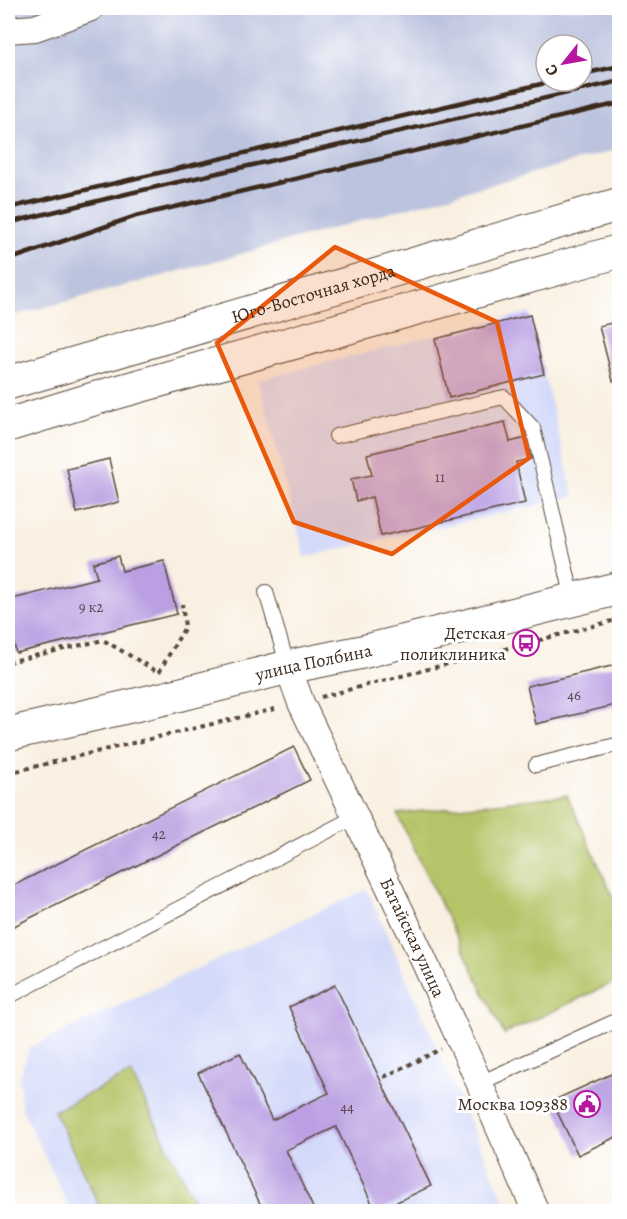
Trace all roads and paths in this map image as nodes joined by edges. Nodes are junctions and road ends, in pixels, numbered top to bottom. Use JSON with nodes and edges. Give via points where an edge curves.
{"nodes":[{"id":1,"x":91,"y":8,"type":"edge"},
{"id":2,"x":8,"y":30,"type":"edge"},
{"id":3,"x":620,"y":204,"type":"edge"},
{"id":4,"x":620,"y":251,"type":"edge"},
{"id":5,"x":8,"y":383,"type":"edge"},
{"id":6,"x":8,"y":425,"type":"edge"},
{"id":7,"x":336,"y":436,"type":"dead end"},
{"id":8,"x":620,"y":588,"type":"edge"},
{"id":9,"x":266,"y":592,"type":"dead end"},
{"id":10,"x":573,"y":599,"type":"junction"},
{"id":11,"x":620,"y":619,"type":"edge"},
{"id":12,"x":8,"y":662,"type":"edge"},
{"id":13,"x":288,"y":667,"type":"junction"},
{"id":14,"x":158,"y":673,"type":"dead end"},
{"id":15,"x":301,"y":703,"type":"junction"},
{"id":16,"x":8,"y":734,"type":"edge"},
{"id":17,"x":620,"y":744,"type":"edge"},
{"id":18,"x":536,"y":765,"type":"dead end"},
{"id":19,"x":8,"y":773,"type":"edge"},
{"id":20,"x":355,"y":817,"type":"junction"},
{"id":21,"x":8,"y":997,"type":"edge"},
{"id":22,"x":620,"y":1019,"type":"edge"},
{"id":23,"x":460,"y":1040,"type":"junction"},
{"id":24,"x":384,"y":1077,"type":"dead end"},
{"id":25,"x":480,"y":1083,"type":"junction"},
{"id":26,"x":536,"y":1212,"type":"edge"}],
"edges":[{"from":1,"to":2,"type":"street","via":[[35,28]]},
{"from":3,"to":5,"type":"main road","name":"Юго-Восточная хорда"},
{"from":4,"to":6,"type":"main road"},
{"from":7,"to":10,"type":"lane","via":[[504,397],[533,428]]},
{"from":8,"to":10,"type":"main road","name":"улица Полбина"},
{"from":9,"to":13,"type":"lane"},
{"from":10,"to":13,"type":"main road","name":"улица Полбина"},
{"from":11,"to":15,"type":"path"},
{"from":12,"to":14,"type":"path","via":[[103,640]]},
{"from":13,"to":15,"type":"street","name":"Батайская улица"},
{"from":13,"to":16,"type":"main road","name":"улица Полбина"},
{"from":15,"to":19,"type":"path"},
{"from":15,"to":20,"type":"street","name":"Батайская улица"},
{"from":17,"to":18,"type":"lane"},
{"from":20,"to":21,"type":"lane"},
{"from":20,"to":23,"type":"street","name":"Батайская улица"},
{"from":22,"to":25,"type":"lane"},
{"from":23,"to":24,"type":"path"},
{"from":23,"to":25,"type":"street","name":"Батайская улица"},
{"from":25,"to":26,"type":"street","name":"Батайская улица"}]}
